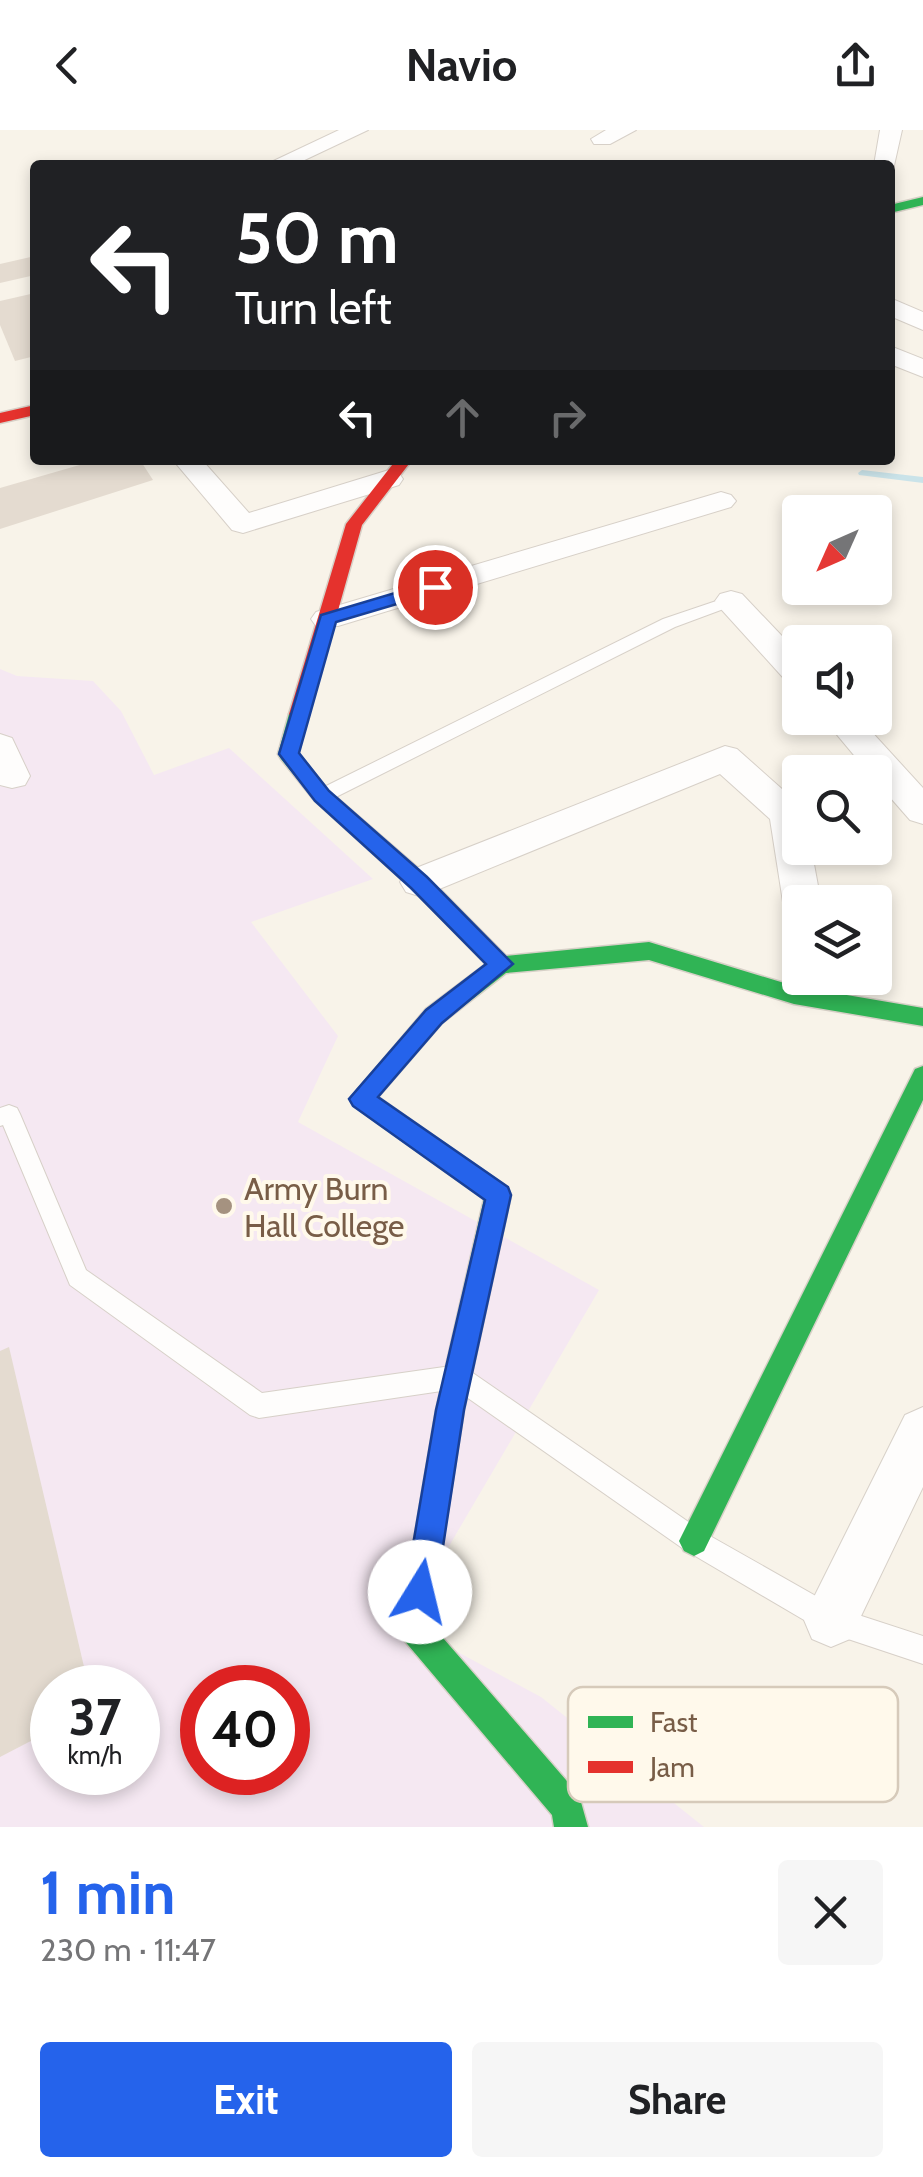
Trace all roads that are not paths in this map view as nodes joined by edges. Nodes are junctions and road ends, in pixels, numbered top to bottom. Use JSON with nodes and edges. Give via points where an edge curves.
{"nodes":[{"id":1,"x":358,"y":130,"type":"edge"},
{"id":2,"x":626,"y":130,"type":"edge"},
{"id":3,"x":891,"y":130,"type":"edge"},
{"id":4,"x":602,"y":139,"type":"dead end"},
{"id":5,"x":288,"y":160,"type":"edge"},
{"id":6,"x":886,"y":160,"type":"edge"},
{"id":7,"x":923,"y":186,"type":"edge"},
{"id":8,"x":895,"y":192,"type":"edge"},
{"id":9,"x":923,"y":201,"type":"edge"},
{"id":10,"x":895,"y":207,"type":"edge"},
{"id":11,"x":895,"y":308,"type":"edge"},
{"id":12,"x":923,"y":322,"type":"edge"},
{"id":13,"x":895,"y":356,"type":"edge"},
{"id":14,"x":923,"y":369,"type":"edge"},
{"id":15,"x":30,"y":392,"type":"edge"},
{"id":16,"x":0,"y":399,"type":"edge"},
{"id":17,"x":30,"y":411,"type":"edge"},
{"id":18,"x":0,"y":418,"type":"edge"},
{"id":19,"x":192,"y":465,"type":"edge"},
{"id":20,"x":396,"y":470,"type":"edge"},
{"id":21,"x":722,"y":501,"type":"dead end"},
{"id":22,"x":731,"y":602,"type":"joint"},
{"id":23,"x":328,"y":619,"type":"junction"},
{"id":24,"x":782,"y":656,"type":"edge"},
{"id":25,"x":855,"y":735,"type":"edge"},
{"id":26,"x":322,"y":796,"type":"junction"},
{"id":27,"x":923,"y":811,"type":"edge"},
{"id":28,"x":419,"y":882,"type":"junction"},
{"id":29,"x":799,"y":885,"type":"edge"},
{"id":30,"x":501,"y":964,"type":"junction"},
{"id":31,"x":782,"y":980,"type":"edge"},
{"id":32,"x":842,"y":995,"type":"edge"},
{"id":33,"x":923,"y":1018,"type":"edge"},
{"id":34,"x":923,"y":1076,"type":"edge"},
{"id":35,"x":0,"y":1118,"type":"edge"},
{"id":36,"x":458,"y":1377,"type":"junction"},
{"id":37,"x":923,"y":1432,"type":"edge"},
{"id":38,"x":694,"y":1541,"type":"junction"},
{"id":39,"x":831,"y":1620,"type":"junction"},
{"id":40,"x":923,"y":1650,"type":"edge"},
{"id":41,"x":571,"y":1827,"type":"edge"}],
"edges":[{"from":1,"to":5,"type":"street"},
{"from":2,"to":4,"type":"street"},
{"from":3,"to":6,"type":"street"},
{"from":7,"to":8,"type":"main road"},
{"from":9,"to":10,"type":"main road"},
{"from":11,"to":12,"type":"street"},
{"from":13,"to":14,"type":"street"},
{"from":15,"to":16,"type":"main road"},
{"from":17,"to":18,"type":"main road"},
{"from":19,"to":20,"type":"street","via":[[243,524]]},
{"from":20,"to":23,"type":"main road","via":[[354,524]]},
{"from":21,"to":23,"type":"street"},
{"from":22,"to":24,"type":"street"},
{"from":22,"to":26,"type":"lane","via":[[669,623]]},
{"from":23,"to":26,"type":"main road","via":[[288,754]]},
{"from":25,"to":27,"type":"street"},
{"from":26,"to":28,"type":"main road"},
{"from":28,"to":29,"type":"street","via":[[724,758],[787,814]]},
{"from":28,"to":30,"type":"main road"},
{"from":30,"to":31,"type":"main road","via":[[649,951]]},
{"from":30,"to":36,"type":"main road","via":[[434,1016],[362,1099],[498,1195]]},
{"from":32,"to":33,"type":"main road"},
{"from":34,"to":38,"type":"main road"},
{"from":35,"to":36,"type":"lane","via":[[10,1114],[78,1276],[260,1406]]},
{"from":36,"to":38,"type":"lane"},
{"from":36,"to":41,"type":"main road","via":[[414,1628],[567,1807]]},
{"from":37,"to":39,"type":"street"},
{"from":38,"to":39,"type":"lane"},
{"from":39,"to":40,"type":"lane"}]}
